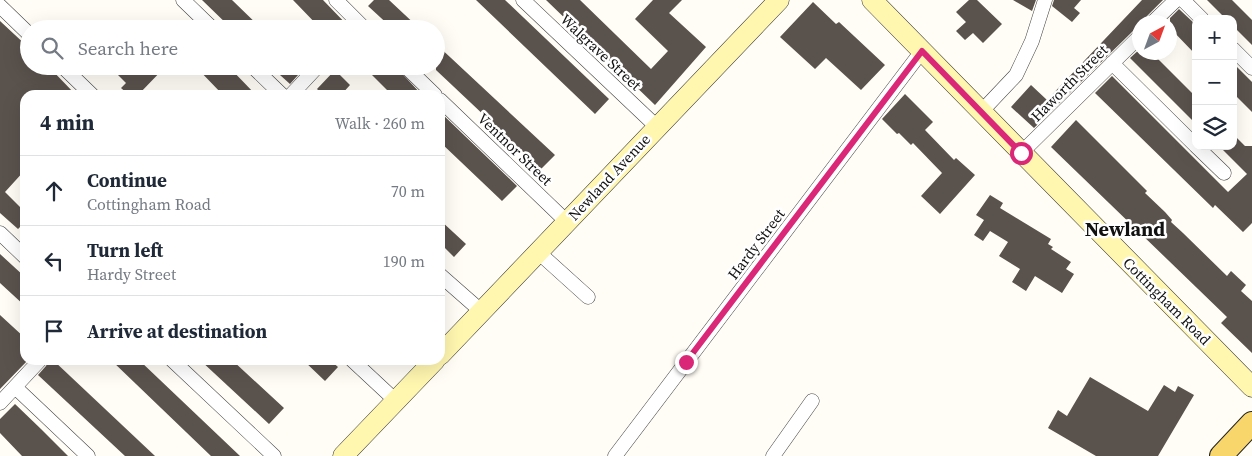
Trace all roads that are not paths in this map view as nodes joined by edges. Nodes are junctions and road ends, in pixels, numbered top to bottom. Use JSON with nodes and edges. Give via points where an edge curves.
{"nodes":[{"id":1,"x":184,"y":0,"type":"edge"},
{"id":2,"x":336,"y":0,"type":"edge"},
{"id":3,"x":523,"y":0,"type":"edge"},
{"id":4,"x":779,"y":0,"type":"edge"},
{"id":5,"x":872,"y":0,"type":"edge"},
{"id":6,"x":1045,"y":0,"type":"edge"},
{"id":7,"x":1176,"y":0,"type":"edge"},
{"id":8,"x":1183,"y":0,"type":"edge"},
{"id":9,"x":0,"y":6,"type":"edge"},
{"id":10,"x":1160,"y":15,"type":"edge"},
{"id":11,"x":1198,"y":15,"type":"edge"},
{"id":12,"x":204,"y":20,"type":"edge"},
{"id":13,"x":353,"y":20,"type":"edge"},
{"id":14,"x":20,"y":25,"type":"edge"},
{"id":15,"x":1132,"y":44,"type":"edge"},
{"id":16,"x":922,"y":51,"type":"junction"},
{"id":17,"x":1237,"y":53,"type":"edge"},
{"id":18,"x":1112,"y":63,"type":"junction"},
{"id":19,"x":1252,"y":68,"type":"edge"},
{"id":20,"x":71,"y":75,"type":"edge"},
{"id":21,"x":261,"y":75,"type":"edge"},
{"id":22,"x":310,"y":75,"type":"edge"},
{"id":23,"x":414,"y":75,"type":"edge"},
{"id":24,"x":87,"y":90,"type":"edge"},
{"id":25,"x":277,"y":90,"type":"edge"},
{"id":26,"x":296,"y":90,"type":"edge"},
{"id":27,"x":430,"y":90,"type":"edge"},
{"id":28,"x":445,"y":105,"type":"edge"},
{"id":29,"x":981,"y":112,"type":"junction"},
{"id":30,"x":657,"y":127,"type":"junction"},
{"id":31,"x":1192,"y":142,"type":"edge"},
{"id":32,"x":1200,"y":150,"type":"edge"},
{"id":33,"x":1021,"y":153,"type":"junction"},
{"id":34,"x":1224,"y":173,"type":"dead end"},
{"id":35,"x":567,"y":222,"type":"junction"},
{"id":36,"x":0,"y":233,"type":"edge"},
{"id":37,"x":537,"y":251,"type":"junction"},
{"id":38,"x":20,"y":252,"type":"edge"},
{"id":39,"x":445,"y":278,"type":"edge"},
{"id":40,"x":588,"y":296,"type":"dead end"},
{"id":41,"x":482,"y":311,"type":"junction"},
{"id":42,"x":445,"y":350,"type":"edge"},
{"id":43,"x":35,"y":365,"type":"edge"},
{"id":44,"x":177,"y":365,"type":"edge"},
{"id":45,"x":357,"y":365,"type":"edge"},
{"id":46,"x":430,"y":365,"type":"edge"},
{"id":47,"x":15,"y":387,"type":"junction"},
{"id":48,"x":1252,"y":387,"type":"edge"},
{"id":49,"x":396,"y":401,"type":"junction"},
{"id":50,"x":812,"y":401,"type":"dead end"},
{"id":51,"x":0,"y":403,"type":"edge"},
{"id":52,"x":1252,"y":423,"type":"edge"},
{"id":53,"x":88,"y":456,"type":"edge"},
{"id":54,"x":274,"y":456,"type":"edge"},
{"id":55,"x":343,"y":456,"type":"edge"},
{"id":56,"x":615,"y":456,"type":"edge"},
{"id":57,"x":773,"y":456,"type":"edge"},
{"id":58,"x":1222,"y":456,"type":"edge"}],
"edges":[{"from":1,"to":12,"type":"street"},
{"from":2,"to":13,"type":"street"},
{"from":3,"to":30,"type":"street","name":"Walgrave Street"},
{"from":4,"to":30,"type":"street","name":"Newland Avenue"},
{"from":5,"to":16,"type":"street","name":"Cottingham Road"},
{"from":6,"to":29,"type":"street","via":[[1032,41],[1016,75]]},
{"from":7,"to":10,"type":"street"},
{"from":8,"to":11,"type":"street"},
{"from":9,"to":14,"type":"street"},
{"from":15,"to":18,"type":"street","name":"Haworth Street"},
{"from":16,"to":29,"type":"street","name":"Cottingham Road"},
{"from":16,"to":56,"type":"street","name":"Hardy Street"},
{"from":17,"to":19,"type":"street"},
{"from":18,"to":31,"type":"street"},
{"from":18,"to":33,"type":"street","name":"Haworth Street"},
{"from":20,"to":24,"type":"street"},
{"from":21,"to":25,"type":"street"},
{"from":22,"to":26,"type":"street"},
{"from":23,"to":27,"type":"street"},
{"from":28,"to":35,"type":"street","name":"Ventnor Street"},
{"from":29,"to":33,"type":"street","name":"Cottingham Road"},
{"from":30,"to":35,"type":"street","name":"Newland Avenue"},
{"from":32,"to":34,"type":"street"},
{"from":33,"to":48,"type":"street","name":"Cottingham Road"},
{"from":35,"to":37,"type":"street","name":"Newland Avenue"},
{"from":36,"to":38,"type":"street"},
{"from":37,"to":40,"type":"street"},
{"from":37,"to":41,"type":"street","name":"Newland Avenue"},
{"from":39,"to":41,"type":"street"},
{"from":41,"to":42,"type":"street","name":"Newland Avenue"},
{"from":43,"to":47,"type":"street"},
{"from":44,"to":54,"type":"street"},
{"from":45,"to":49,"type":"street"},
{"from":46,"to":49,"type":"street"},
{"from":47,"to":51,"type":"street"},
{"from":47,"to":53,"type":"street"},
{"from":49,"to":55,"type":"street"},
{"from":50,"to":57,"type":"street"},
{"from":52,"to":58,"type":"main road"}]}
